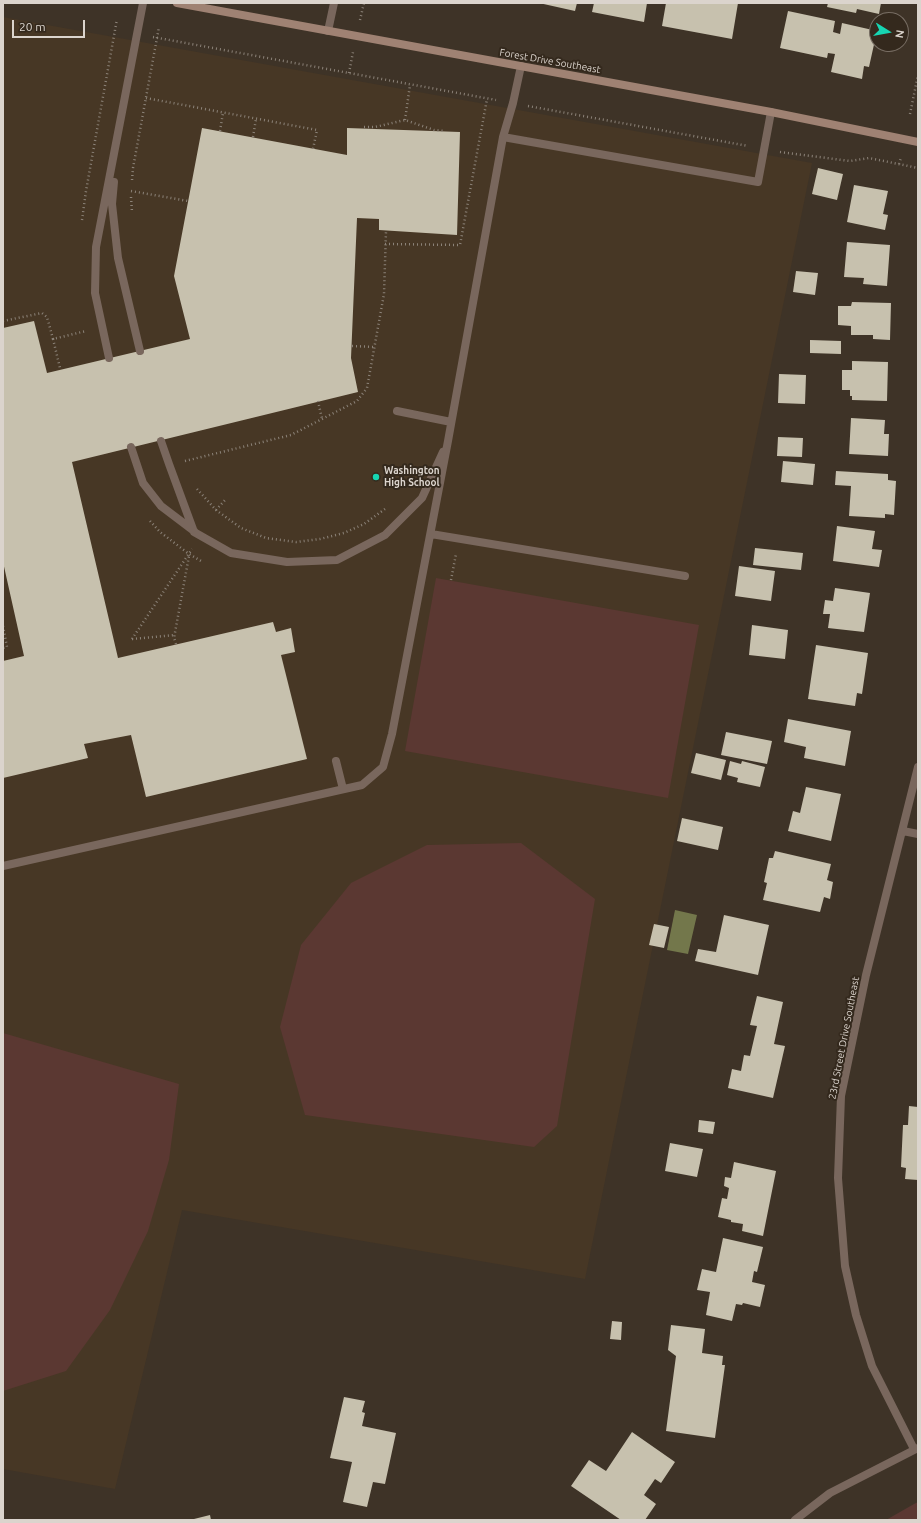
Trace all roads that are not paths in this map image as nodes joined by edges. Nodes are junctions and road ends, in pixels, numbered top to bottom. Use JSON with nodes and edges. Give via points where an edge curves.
{"nodes":[{"id":1,"x":143,"y":3,"type":"edge"},
{"id":2,"x":177,"y":3,"type":"edge"},
{"id":3,"x":334,"y":3,"type":"edge"},
{"id":4,"x":328,"y":31,"type":"junction"},
{"id":5,"x":521,"y":66,"type":"junction"},
{"id":6,"x":771,"y":112,"type":"junction"},
{"id":7,"x":503,"y":137,"type":"junction"},
{"id":8,"x":918,"y":142,"type":"edge"},
{"id":9,"x":116,"y":149,"type":"junction"},
{"id":10,"x":140,"y":351,"type":"dead end"},
{"id":11,"x":109,"y":358,"type":"dead end"},
{"id":12,"x":397,"y":411,"type":"dead end"},
{"id":13,"x":451,"y":422,"type":"junction"},
{"id":14,"x":161,"y":441,"type":"dead end"},
{"id":15,"x":448,"y":441,"type":"junction"},
{"id":16,"x":131,"y":447,"type":"dead end"},
{"id":17,"x":198,"y":534,"type":"junction"},
{"id":18,"x":431,"y":534,"type":"junction"},
{"id":19,"x":685,"y":576,"type":"dead end"},
{"id":20,"x":336,"y":761,"type":"dead end"},
{"id":21,"x":918,"y":767,"type":"edge"},
{"id":22,"x":343,"y":789,"type":"junction"},
{"id":23,"x":903,"y":831,"type":"junction"},
{"id":24,"x":918,"y":834,"type":"edge"},
{"id":25,"x":3,"y":866,"type":"edge"},
{"id":26,"x":916,"y":1448,"type":"edge"},
{"id":27,"x":795,"y":1520,"type":"edge"}],
"edges":[{"from":1,"to":9,"type":"street"},
{"from":2,"to":4,"type":"street","name":"Forest Drive Southeast"},
{"from":3,"to":4,"type":"street"},
{"from":4,"to":5,"type":"street","name":"Forest Drive Southeast"},
{"from":5,"to":6,"type":"street","name":"Forest Drive Southeast"},
{"from":5,"to":7,"type":"street"},
{"from":6,"to":7,"type":"street","via":[[758,182]]},
{"from":6,"to":8,"type":"street","name":"Forest Drive Southeast"},
{"from":7,"to":13,"type":"street"},
{"from":9,"to":10,"type":"street","via":[[112,204],[118,258]]},
{"from":9,"to":11,"type":"street","via":[[96,247],[95,293]]},
{"from":12,"to":13,"type":"street"},
{"from":13,"to":15,"type":"street"},
{"from":14,"to":17,"type":"street"},
{"from":15,"to":17,"type":"street","via":[[422,498],[385,535],[337,560],[287,562],[231,553]]},
{"from":15,"to":18,"type":"street"},
{"from":16,"to":17,"type":"street","via":[[143,483],[161,506]]},
{"from":18,"to":19,"type":"street"},
{"from":18,"to":22,"type":"street","via":[[392,734],[383,767],[362,785]]},
{"from":20,"to":22,"type":"street"},
{"from":21,"to":23,"type":"street","name":"23rd Street Drive Southeast"},
{"from":22,"to":25,"type":"street"},
{"from":23,"to":24,"type":"street"},
{"from":23,"to":26,"type":"street","name":"23rd Street Drive Southeast","via":[[866,975],[841,1096],[838,1178],[845,1266],[856,1314],[872,1366]]},
{"from":26,"to":27,"type":"street","via":[[830,1493]]}]}
